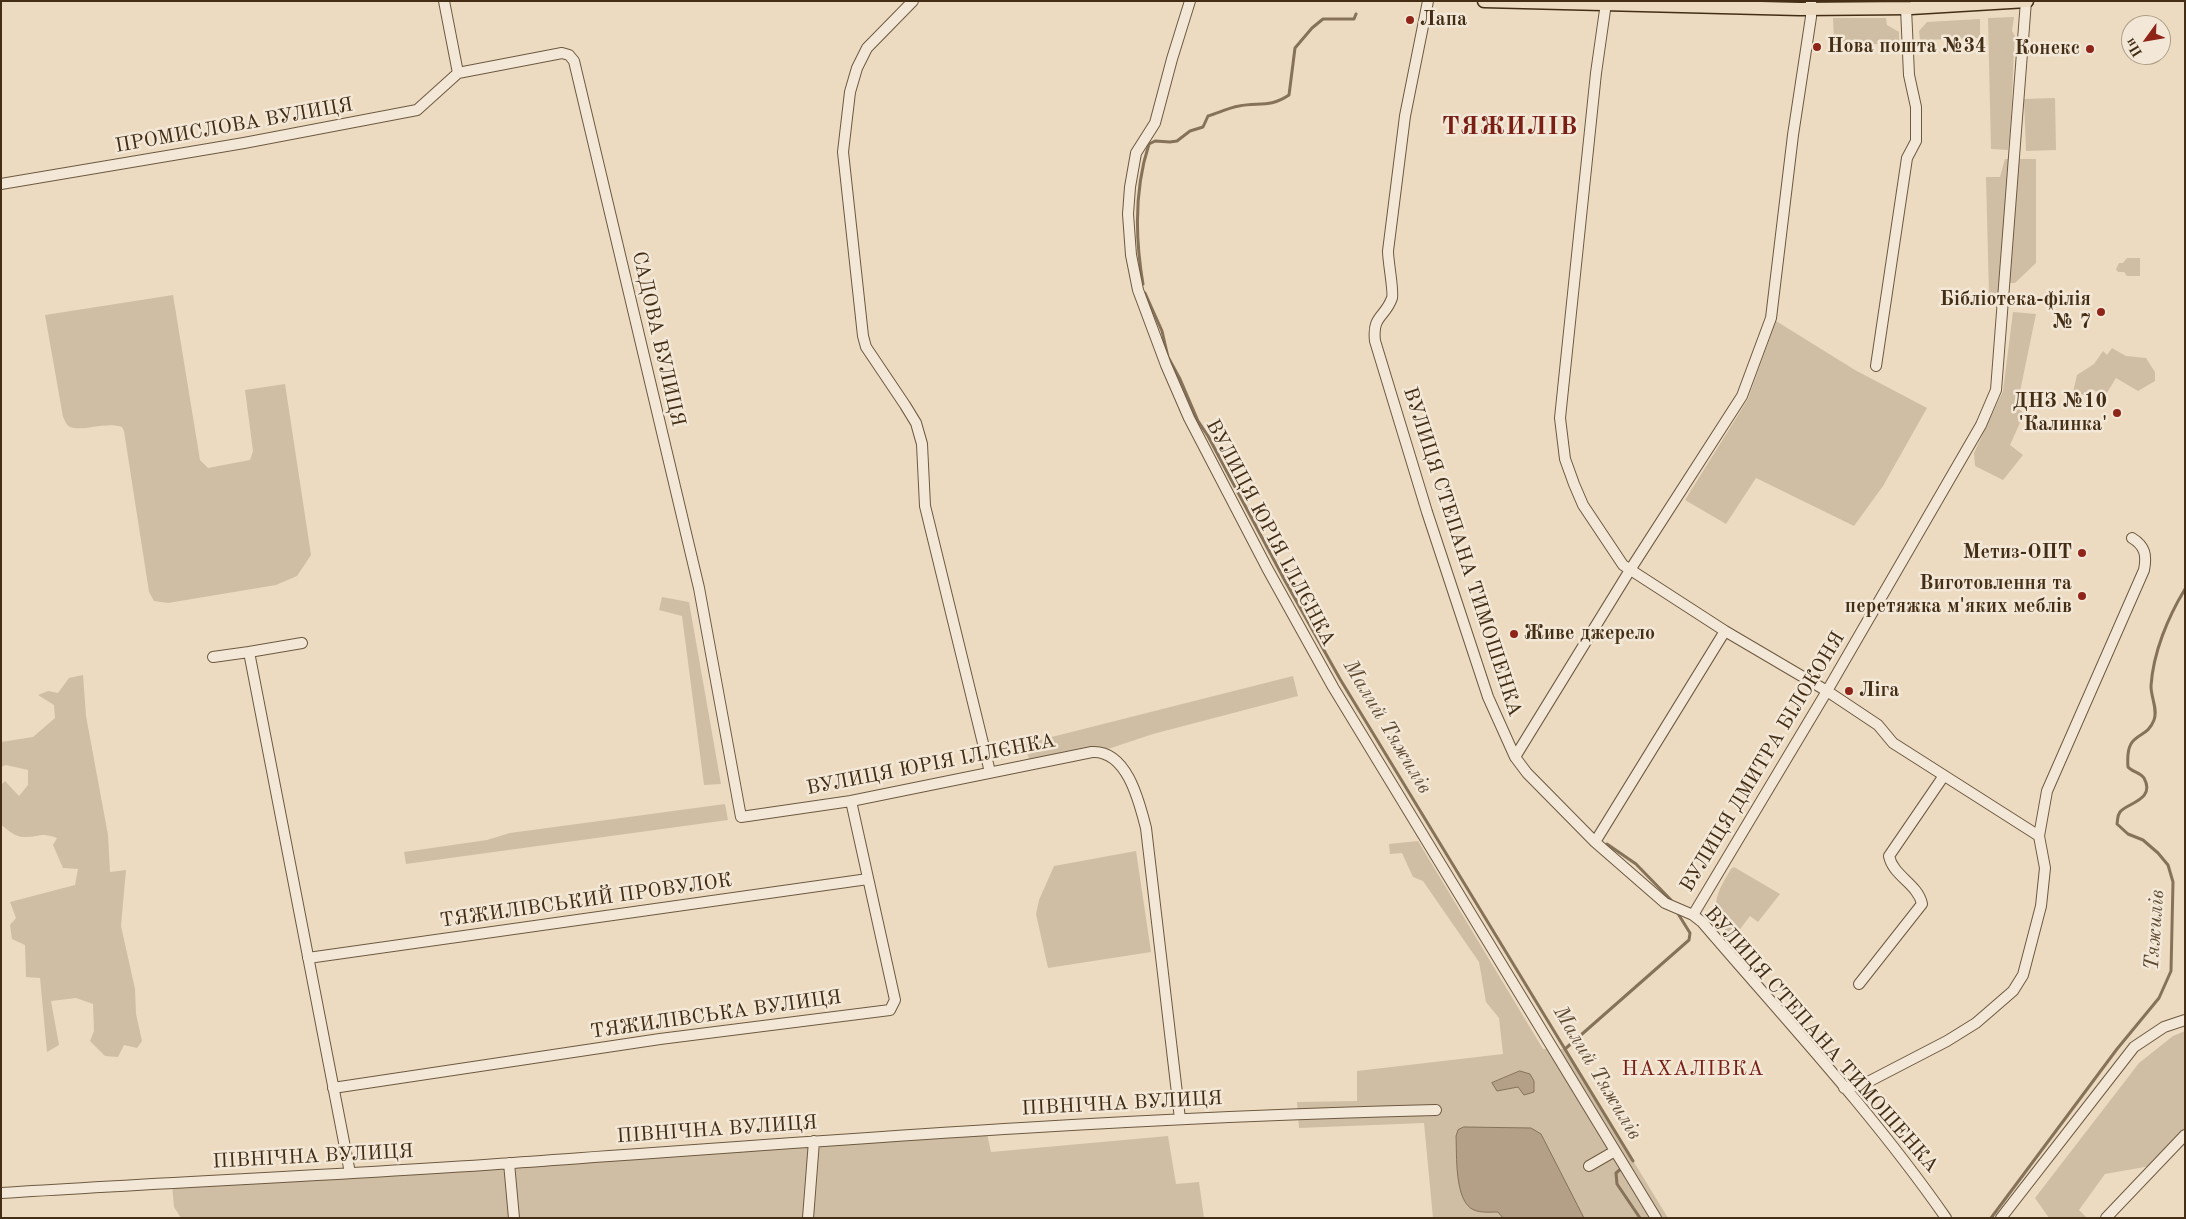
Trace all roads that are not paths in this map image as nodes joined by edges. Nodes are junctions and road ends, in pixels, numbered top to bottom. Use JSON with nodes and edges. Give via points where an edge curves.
{"nodes":[{"id":1,"x":444,"y":1,"type":"edge"},
{"id":2,"x":913,"y":1,"type":"edge"},
{"id":3,"x":1190,"y":1,"type":"edge"},
{"id":4,"x":1428,"y":1,"type":"edge"},
{"id":5,"x":1484,"y":1,"type":"edge"},
{"id":6,"x":2026,"y":1,"type":"edge"},
{"id":7,"x":1533,"y":2,"type":"edge"},
{"id":8,"x":1580,"y":2,"type":"edge"},
{"id":9,"x":1606,"y":3,"type":"junction"},
{"id":10,"x":1811,"y":5,"type":"edge"},
{"id":11,"x":1906,"y":8,"type":"junction"},
{"id":12,"x":458,"y":73,"type":"junction"},
{"id":13,"x":1,"y":184,"type":"edge"},
{"id":14,"x":1876,"y":366,"type":"dead end"},
{"id":15,"x":2132,"y":538,"type":"dead end"},
{"id":16,"x":1630,"y":570,"type":"junction"},
{"id":17,"x":1725,"y":631,"type":"junction"},
{"id":18,"x":302,"y":643,"type":"dead end"},
{"id":19,"x":248,"y":652,"type":"junction"},
{"id":20,"x":213,"y":657,"type":"dead end"},
{"id":21,"x":1826,"y":691,"type":"junction"},
{"id":22,"x":1515,"y":757,"type":"junction"},
{"id":23,"x":990,"y":772,"type":"junction"},
{"id":24,"x":1943,"y":776,"type":"junction"},
{"id":25,"x":851,"y":801,"type":"junction"},
{"id":26,"x":742,"y":817,"type":"joint"},
{"id":27,"x":2039,"y":836,"type":"junction"},
{"id":28,"x":1595,"y":842,"type":"junction"},
{"id":29,"x":868,"y":879,"type":"junction"},
{"id":30,"x":1693,"y":915,"type":"junction"},
{"id":31,"x":308,"y":958,"type":"junction"},
{"id":32,"x":1859,"y":984,"type":"dead end"},
{"id":33,"x":2185,"y":1020,"type":"edge"},
{"id":34,"x":333,"y":1088,"type":"junction"},
{"id":35,"x":1844,"y":1088,"type":"junction"},
{"id":36,"x":1436,"y":1110,"type":"dead end"},
{"id":37,"x":1180,"y":1119,"type":"junction"},
{"id":38,"x":2185,"y":1135,"type":"edge"},
{"id":39,"x":814,"y":1141,"type":"junction"},
{"id":40,"x":1615,"y":1151,"type":"junction"},
{"id":41,"x":509,"y":1163,"type":"junction"},
{"id":42,"x":1589,"y":1166,"type":"dead end"},
{"id":43,"x":350,"y":1173,"type":"junction"},
{"id":44,"x":1,"y":1193,"type":"edge"},
{"id":45,"x":514,"y":1218,"type":"edge"},
{"id":46,"x":808,"y":1218,"type":"edge"},
{"id":47,"x":1656,"y":1218,"type":"edge"},
{"id":48,"x":1946,"y":1218,"type":"edge"},
{"id":49,"x":2001,"y":1218,"type":"edge"},
{"id":50,"x":2106,"y":1218,"type":"edge"}],
"edges":[{"from":1,"to":12,"type":"street"},
{"from":2,"to":23,"type":"street","via":[[866,48],[850,92],[843,152],[862,336],[916,423],[922,444],[925,506]]},
{"from":3,"to":40,"type":"street","name":"ВУЛИЦЯ ЮРІЯ ІЛЛЄНКА","via":[[1155,123],[1136,153],[1130,187],[1131,254],[1141,298],[1185,410],[1332,687]]},
{"from":4,"to":22,"type":"street","name":"ВУЛИЦЯ СТЕПАНА ТИМОШЕНКА","via":[[1405,116],[1389,242],[1392,295],[1376,322],[1375,341],[1488,697]]},
{"from":5,"to":7,"type":"main road"},
{"from":6,"to":11,"type":"main road"},
{"from":6,"to":21,"type":"street","name":"ВУЛИЦЯ ДМИТРА БІЛОКОНЯ","via":[[1996,390],[1981,425]]},
{"from":7,"to":8,"type":"main road"},
{"from":8,"to":9,"type":"main road"},
{"from":9,"to":10,"type":"main road"},
{"from":9,"to":16,"type":"street","via":[[1560,418],[1565,459],[1583,505],[1615,555]]},
{"from":10,"to":11,"type":"main road"},
{"from":10,"to":16,"type":"street","via":[[1772,318],[1739,402]]},
{"from":11,"to":14,"type":"street","via":[[1909,75],[1916,107],[1916,141],[1908,158]]},
{"from":12,"to":13,"type":"street","name":"ПРОМИСЛОВА ВУЛИЦЯ","via":[[417,110]]},
{"from":12,"to":26,"type":"street","name":"САДОВА ВУЛИЦЯ","via":[[562,53],[574,61],[699,588]]},
{"from":15,"to":27,"type":"street","via":[[2144,549],[2144,570],[2047,791]]},
{"from":16,"to":17,"type":"street"},
{"from":16,"to":22,"type":"street"},
{"from":17,"to":21,"type":"street"},
{"from":17,"to":28,"type":"street"},
{"from":18,"to":19,"type":"street"},
{"from":19,"to":20,"type":"street"},
{"from":19,"to":31,"type":"street"},
{"from":21,"to":24,"type":"street","via":[[1878,725],[1894,743]]},
{"from":21,"to":30,"type":"street","name":"ВУЛИЦЯ ДМИТРА БІЛОКОНЯ"},
{"from":22,"to":28,"type":"street","name":"ВУЛИЦЯ СТЕПАНА ТИМОШЕНКА"},
{"from":23,"to":25,"type":"street","name":"ВУЛИЦЯ ЮРІЯ ІЛЛЄНКА"},
{"from":23,"to":37,"type":"street","name":"ВУЛИЦЯ ЮРІЯ ІЛЛЄНКА","via":[[1102,751],[1115,759],[1132,786],[1146,828]]},
{"from":24,"to":27,"type":"street"},
{"from":24,"to":32,"type":"street","via":[[1889,856],[1891,864],[1920,895],[1922,904]]},
{"from":25,"to":26,"type":"street","name":"ВУЛИЦЯ ЮРІЯ ІЛЛЄНКА"},
{"from":25,"to":29,"type":"street","name":"ТЯЖИЛІВСЬКА ВУЛИЦЯ"},
{"from":27,"to":35,"type":"street","via":[[2045,868],[2041,906],[2023,975],[2014,991],[1976,1023],[1947,1040],[1866,1083]]},
{"from":28,"to":30,"type":"street","name":"ВУЛИЦЯ СТЕПАНА ТИМОШЕНКА","via":[[1665,903]]},
{"from":29,"to":31,"type":"street","name":"ТЯЖИЛІВСЬКИЙ ПРОВУЛОК"},
{"from":29,"to":34,"type":"street","name":"ТЯЖИЛІВСЬКА ВУЛИЦЯ","via":[[895,1000],[890,1010],[660,1039]]},
{"from":30,"to":35,"type":"street","name":"ВУЛИЦЯ СТЕПАНА ТИМОШЕНКА"},
{"from":31,"to":34,"type":"street"},
{"from":33,"to":49,"type":"street","via":[[2164,1027],[2134,1047]]},
{"from":34,"to":43,"type":"street"},
{"from":35,"to":48,"type":"street","name":"ВУЛИЦЯ СТЕПАНА ТИМОШЕНКА","via":[[1921,1181]]},
{"from":36,"to":37,"type":"street","name":"ПІВНІЧНА ВУЛИЦЯ"},
{"from":37,"to":39,"type":"street","name":"ПІВНІЧНА ВУЛИЦЯ"},
{"from":38,"to":50,"type":"street"},
{"from":39,"to":41,"type":"street","name":"ПІВНІЧНА ВУЛИЦЯ"},
{"from":39,"to":46,"type":"street"},
{"from":40,"to":42,"type":"street"},
{"from":40,"to":47,"type":"street","name":"ВУЛИЦЯ ЮРІЯ ІЛЛЄНКА"},
{"from":41,"to":43,"type":"street","name":"ПІВНІЧНА ВУЛИЦЯ"},
{"from":41,"to":45,"type":"street"},
{"from":43,"to":44,"type":"street","name":"ПІВНІЧНА ВУЛИЦЯ"}]}
